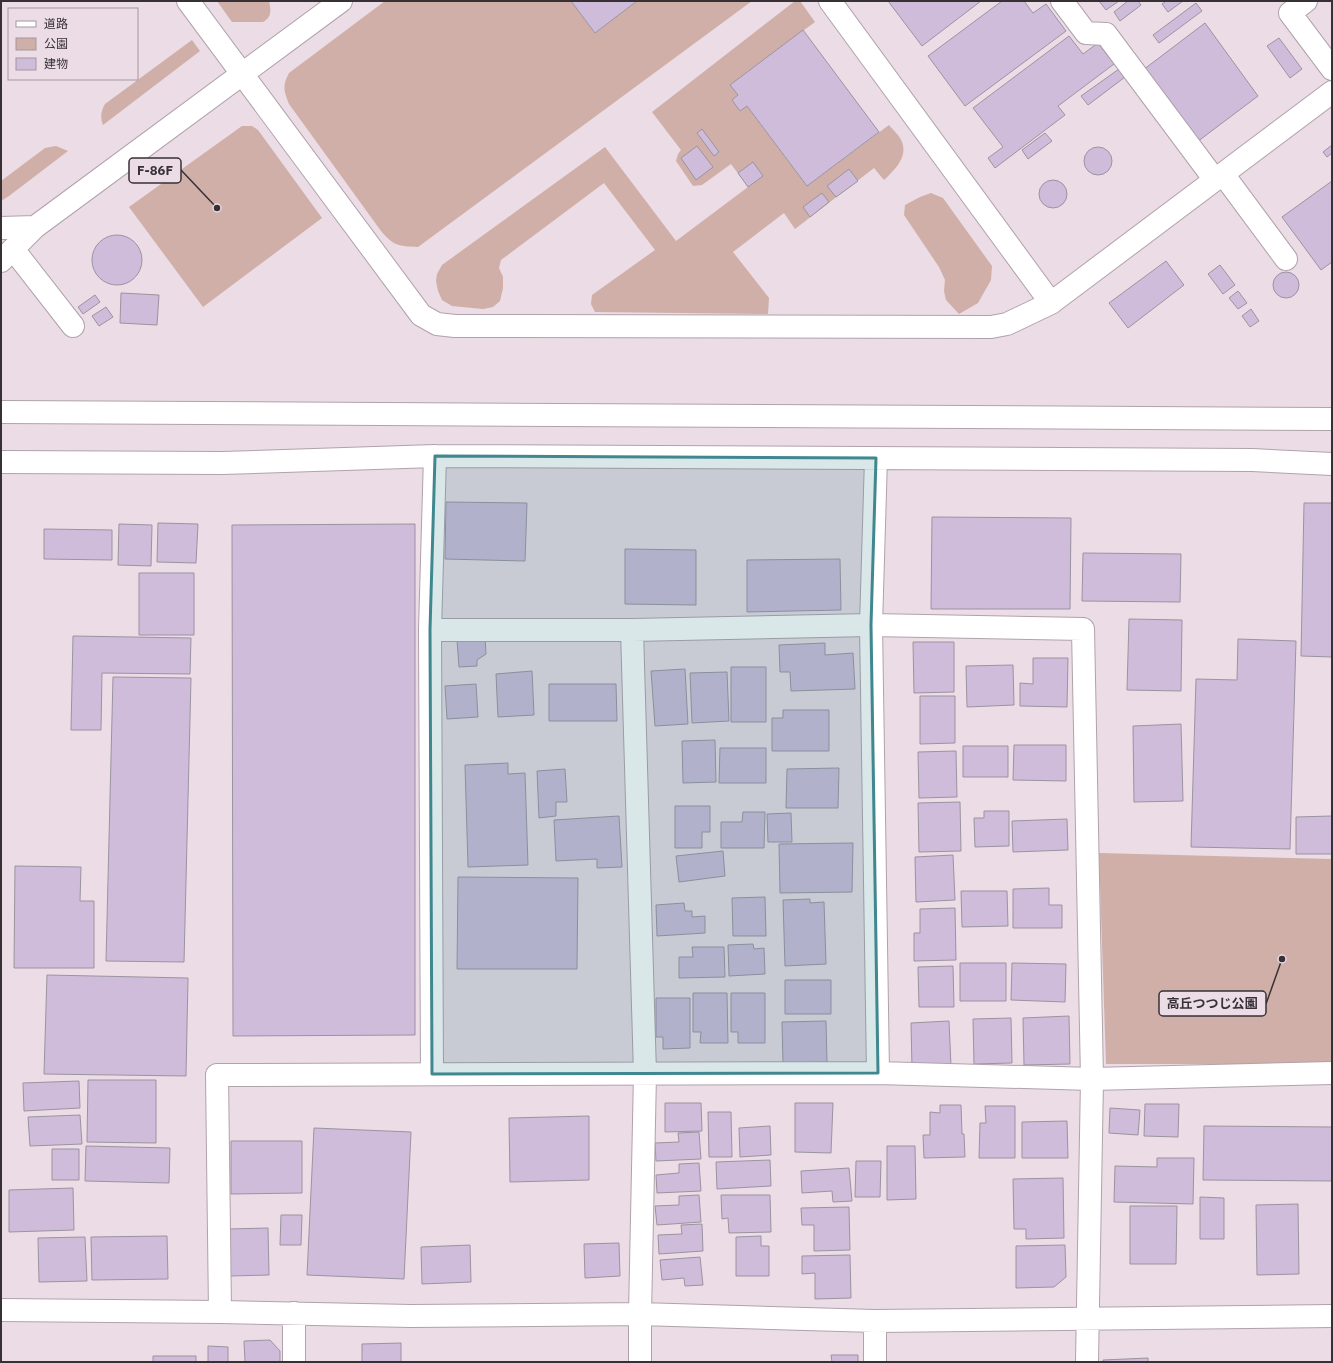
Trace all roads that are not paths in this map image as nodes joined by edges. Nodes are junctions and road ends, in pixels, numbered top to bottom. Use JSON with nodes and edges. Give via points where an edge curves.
{"nodes":[{"id":1,"x":188,"y":1,"type":"edge"},
{"id":2,"x":341,"y":1,"type":"edge"},
{"id":3,"x":830,"y":1,"type":"edge"},
{"id":4,"x":1062,"y":1,"type":"edge"},
{"id":5,"x":1306,"y":1,"type":"edge"},
{"id":6,"x":1332,"y":69,"type":"edge"},
{"id":7,"x":242,"y":74,"type":"junction"},
{"id":8,"x":1332,"y":92,"type":"edge"},
{"id":9,"x":1219,"y":177,"type":"junction"},
{"id":10,"x":35,"y":227,"type":"junction"},
{"id":11,"x":1,"y":228,"type":"edge"},
{"id":12,"x":5,"y":250,"type":"edge"},
{"id":13,"x":1286,"y":259,"type":"dead end"},
{"id":14,"x":1051,"y":304,"type":"junction"},
{"id":15,"x":73,"y":326,"type":"dead end"},
{"id":16,"x":1,"y":412,"type":"edge"},
{"id":17,"x":1332,"y":420,"type":"edge"},
{"id":18,"x":435,"y":456,"type":"junction"},
{"id":19,"x":876,"y":458,"type":"junction"},
{"id":20,"x":1,"y":462,"type":"edge"},
{"id":21,"x":1332,"y":464,"type":"edge"},
{"id":22,"x":871,"y":625,"type":"junction"},
{"id":23,"x":430,"y":630,"type":"junction"},
{"id":24,"x":632,"y":630,"type":"junction"},
{"id":25,"x":878,"y":1073,"type":"junction"},
{"id":26,"x":1332,"y":1073,"type":"edge"},
{"id":27,"x":432,"y":1074,"type":"junction"},
{"id":28,"x":645,"y":1074,"type":"junction"},
{"id":29,"x":1092,"y":1079,"type":"junction"},
{"id":30,"x":1,"y":1310,"type":"edge"},
{"id":31,"x":220,"y":1312,"type":"junction"},
{"id":32,"x":294,"y":1313,"type":"junction"},
{"id":33,"x":640,"y":1314,"type":"junction"},
{"id":34,"x":1332,"y":1316,"type":"edge"},
{"id":35,"x":1087,"y":1318,"type":"junction"},
{"id":36,"x":875,"y":1321,"type":"junction"},
{"id":37,"x":294,"y":1362,"type":"edge"},
{"id":38,"x":640,"y":1362,"type":"edge"},
{"id":39,"x":875,"y":1362,"type":"edge"},
{"id":40,"x":1087,"y":1362,"type":"edge"}],
"edges":[{"from":1,"to":7,"type":"street"},
{"from":2,"to":7,"type":"street"},
{"from":3,"to":14,"type":"street"},
{"from":4,"to":9,"type":"street","via":[[1086,33],[1106,34]]},
{"from":5,"to":6,"type":"street","via":[[1290,13]]},
{"from":7,"to":10,"type":"street"},
{"from":7,"to":14,"type":"street","via":[[421,315],[437,324],[991,327],[1007,324]]},
{"from":8,"to":9,"type":"street"},
{"from":9,"to":13,"type":"street"},
{"from":9,"to":14,"type":"street"},
{"from":10,"to":11,"type":"street"},
{"from":10,"to":12,"type":"street"},
{"from":12,"to":15,"type":"street"},
{"from":16,"to":17,"type":"street"},
{"from":18,"to":19,"type":"street"},
{"from":18,"to":20,"type":"street","via":[[222,464]]},
{"from":18,"to":23,"type":"street"},
{"from":19,"to":21,"type":"street","via":[[1252,460]]},
{"from":19,"to":22,"type":"street"},
{"from":22,"to":24,"type":"street"},
{"from":22,"to":25,"type":"street"},
{"from":22,"to":29,"type":"street","via":[[1084,629]]},
{"from":23,"to":24,"type":"street"},
{"from":23,"to":27,"type":"street"},
{"from":24,"to":28,"type":"street"},
{"from":25,"to":28,"type":"street"},
{"from":25,"to":29,"type":"street"},
{"from":26,"to":29,"type":"street"},
{"from":27,"to":28,"type":"street"},
{"from":27,"to":31,"type":"street","via":[[217,1075]]},
{"from":28,"to":33,"type":"street"},
{"from":29,"to":35,"type":"street"},
{"from":30,"to":31,"type":"street"},
{"from":31,"to":32,"type":"street"},
{"from":32,"to":33,"type":"street","via":[[411,1316]]},
{"from":32,"to":37,"type":"street"},
{"from":33,"to":36,"type":"street"},
{"from":33,"to":38,"type":"street"},
{"from":34,"to":35,"type":"street"},
{"from":35,"to":36,"type":"street"},
{"from":35,"to":40,"type":"street"},
{"from":36,"to":39,"type":"street"}]}
